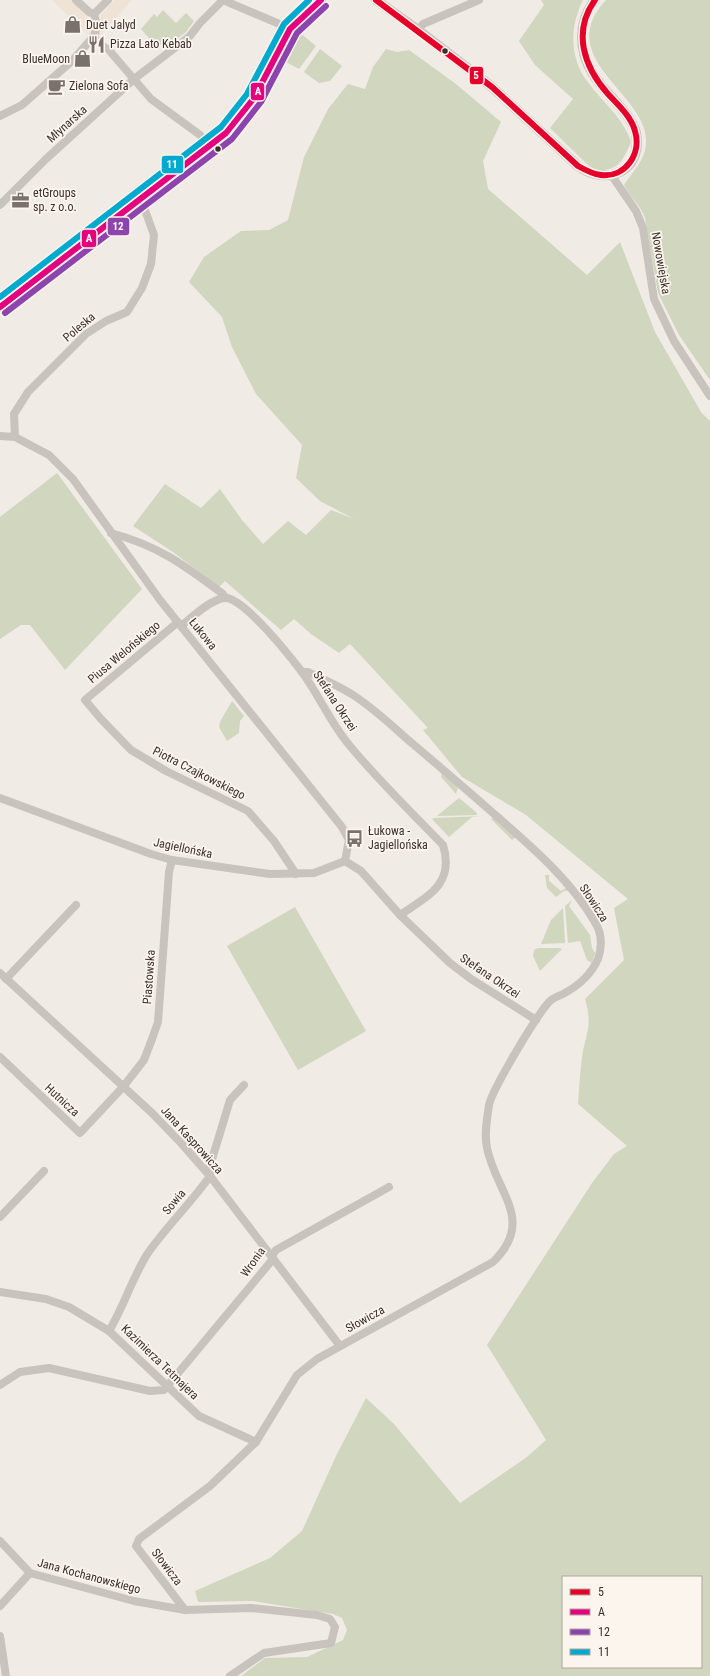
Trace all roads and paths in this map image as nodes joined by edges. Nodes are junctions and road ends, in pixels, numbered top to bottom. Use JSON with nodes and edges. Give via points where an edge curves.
{"nodes":[{"id":1,"x":76,"y":0,"type":"edge"},
{"id":2,"x":108,"y":0,"type":"edge"},
{"id":3,"x":223,"y":0,"type":"edge"},
{"id":4,"x":321,"y":0,"type":"edge"},
{"id":5,"x":376,"y":0,"type":"edge"},
{"id":6,"x":479,"y":0,"type":"edge"},
{"id":7,"x":595,"y":0,"type":"edge"},
{"id":8,"x":94,"y":14,"type":"junction"},
{"id":9,"x":291,"y":29,"type":"junction"},
{"id":10,"x":418,"y":30,"type":"junction"},
{"id":11,"x":94,"y":36,"type":"junction"},
{"id":12,"x":108,"y":48,"type":"joint"},
{"id":13,"x":134,"y":79,"type":"junction"},
{"id":14,"x":0,"y":116,"type":"edge"},
{"id":15,"x":200,"y":135,"type":"dead end"},
{"id":16,"x":612,"y":176,"type":"junction"},
{"id":17,"x":141,"y":200,"type":"junction"},
{"id":18,"x":0,"y":205,"type":"edge"},
{"id":19,"x":0,"y":307,"type":"edge"},
{"id":20,"x":710,"y":396,"type":"edge"},
{"id":21,"x":0,"y":436,"type":"edge"},
{"id":22,"x":14,"y":437,"type":"junction"},
{"id":23,"x":111,"y":533,"type":"junction"},
{"id":24,"x":225,"y":598,"type":"junction"},
{"id":25,"x":179,"y":624,"type":"junction"},
{"id":26,"x":302,"y":672,"type":"junction"},
{"id":27,"x":85,"y":700,"type":"joint"},
{"id":28,"x":0,"y":798,"type":"edge"},
{"id":29,"x":172,"y":860,"type":"junction"},
{"id":30,"x":345,"y":861,"type":"junction"},
{"id":31,"x":558,"y":872,"type":"joint"},
{"id":32,"x":296,"y":874,"type":"junction"},
{"id":33,"x":76,"y":905,"type":"dead end"},
{"id":34,"x":400,"y":915,"type":"junction"},
{"id":35,"x":3,"y":976,"type":"edge"},
{"id":36,"x":536,"y":1020,"type":"junction"},
{"id":37,"x":0,"y":1058,"type":"edge"},
{"id":38,"x":244,"y":1085,"type":"dead end"},
{"id":39,"x":123,"y":1087,"type":"junction"},
{"id":40,"x":44,"y":1172,"type":"dead end"},
{"id":41,"x":210,"y":1176,"type":"junction"},
{"id":42,"x":389,"y":1187,"type":"dead end"},
{"id":43,"x":0,"y":1217,"type":"edge"},
{"id":44,"x":273,"y":1259,"type":"junction"},
{"id":45,"x":0,"y":1292,"type":"edge"},
{"id":46,"x":109,"y":1331,"type":"junction"},
{"id":47,"x":340,"y":1346,"type":"junction"},
{"id":48,"x":0,"y":1385,"type":"edge"},
{"id":49,"x":168,"y":1387,"type":"junction"},
{"id":50,"x":256,"y":1442,"type":"junction"},
{"id":51,"x":0,"y":1542,"type":"edge"},
{"id":52,"x":30,"y":1573,"type":"junction"},
{"id":53,"x":0,"y":1606,"type":"edge"},
{"id":54,"x":185,"y":1610,"type":"junction"},
{"id":55,"x":0,"y":1636,"type":"edge"},
{"id":56,"x":6,"y":1676,"type":"edge"},
{"id":57,"x":230,"y":1676,"type":"edge"}],
"edges":[{"from":1,"to":8,"type":"street"},
{"from":2,"to":8,"type":"street"},
{"from":3,"to":9,"type":"street"},
{"from":3,"to":13,"type":"street","name":"Młynarska","via":[[189,37]]},
{"from":4,"to":9,"type":"street"},
{"from":5,"to":10,"type":"street"},
{"from":6,"to":10,"type":"street","via":[[423,24]]},
{"from":7,"to":16,"type":"street","via":[[587,11],[582,30],[585,59],[592,74],[633,123],[637,142],[632,161],[623,171]]},
{"from":8,"to":11,"type":"street"},
{"from":9,"to":17,"type":"street","via":[[242,118],[213,146]]},
{"from":10,"to":16,"type":"street","via":[[498,92],[578,166],[594,175]]},
{"from":11,"to":12,"type":"street"},
{"from":11,"to":14,"type":"street","via":[[73,60],[22,105]]},
{"from":12,"to":13,"type":"street"},
{"from":13,"to":15,"type":"street","via":[[160,107]]},
{"from":13,"to":18,"type":"street","name":"Młynarska","via":[[46,159]]},
{"from":16,"to":20,"type":"street","name":"Nowowiejska","via":[[636,211],[643,228],[654,299],[674,341]]},
{"from":17,"to":19,"type":"street"},
{"from":17,"to":22,"type":"street","name":"Poleska","via":[[154,235],[152,264],[142,288],[128,312],[106,321],[86,334],[28,392],[14,414]]},
{"from":21,"to":22,"type":"street"},
{"from":22,"to":23,"type":"street","name":"Łukowa","via":[[49,455],[73,479]]},
{"from":23,"to":24,"type":"street","via":[[137,540],[170,555]]},
{"from":23,"to":25,"type":"street","name":"Łukowa"},
{"from":24,"to":25,"type":"street","name":"Piusa Welońskiego"},
{"from":24,"to":26,"type":"street","via":[[241,605],[258,620]]},
{"from":25,"to":27,"type":"street","name":"Piusa Welońskiego"},
{"from":25,"to":30,"type":"street","name":"Łukowa","via":[[342,827],[350,846]]},
{"from":26,"to":31,"type":"street","name":"Stefana Okrzei","via":[[308,672],[352,694],[380,714]]},
{"from":26,"to":34,"type":"street","name":"Stefana Okrzei","via":[[348,745],[443,845],[446,853],[446,870],[441,884],[430,895]]},
{"from":27,"to":32,"type":"street","name":"Piotra Czajkowskiego","via":[[131,750],[166,771],[248,811],[274,841]]},
{"from":28,"to":29,"type":"street","name":"Jagiellońska"},
{"from":29,"to":32,"type":"street","name":"Jagiellońska","via":[[270,874]]},
{"from":29,"to":39,"type":"street","name":"Piastowska","via":[[158,1022],[144,1060]]},
{"from":30,"to":32,"type":"street","name":"Jagiellońska","via":[[314,873]]},
{"from":30,"to":34,"type":"street","name":"Stefana Okrzei","via":[[361,871]]},
{"from":31,"to":36,"type":"street","name":"Słowicza","via":[[596,925],[600,941],[598,958],[583,981],[551,1000]]},
{"from":33,"to":35,"type":"street"},
{"from":34,"to":36,"type":"street","name":"Stefana Okrzei","via":[[450,963],[476,983]]},
{"from":35,"to":39,"type":"street","name":"Jana Kasprowicza"},
{"from":36,"to":47,"type":"street","name":"Słowicza","via":[[491,1098],[486,1125],[487,1148],[513,1220],[513,1232],[508,1245],[493,1262]]},
{"from":37,"to":39,"type":"street","name":"Hutnicza","via":[[80,1133]]},
{"from":38,"to":41,"type":"street","via":[[230,1100],[210,1166]]},
{"from":39,"to":41,"type":"street","name":"Jana Kasprowicza","via":[[152,1113]]},
{"from":40,"to":43,"type":"street"},
{"from":41,"to":44,"type":"street","name":"Jana Kasprowicza"},
{"from":41,"to":46,"type":"street","name":"Sowia","via":[[148,1254]]},
{"from":42,"to":44,"type":"street","name":"Wronia","via":[[276,1250]]},
{"from":44,"to":47,"type":"street","name":"Jana Kasprowicza"},
{"from":44,"to":49,"type":"street","name":"Wronia"},
{"from":45,"to":46,"type":"street","name":"Kazimierza Tetmajera","via":[[46,1299],[69,1307]]},
{"from":46,"to":49,"type":"street","name":"Kazimierza Tetmajera"},
{"from":47,"to":50,"type":"street","name":"Słowicza","via":[[317,1359],[297,1375]]},
{"from":48,"to":49,"type":"street","via":[[20,1372],[49,1368],[150,1391],[160,1391]]},
{"from":49,"to":50,"type":"street","name":"Kazimierza Tetmajera","via":[[199,1416]]},
{"from":50,"to":54,"type":"street","name":"Słowicza","via":[[210,1486],[139,1539],[136,1546]]},
{"from":51,"to":52,"type":"street","name":"Jana Kochanowskiego"},
{"from":52,"to":53,"type":"street"},
{"from":52,"to":54,"type":"street","name":"Jana Kochanowskiego","via":[[134,1601]]},
{"from":54,"to":57,"type":"street","name":"Jana Kochanowskiego","via":[[258,1608],[317,1615],[330,1619],[335,1627],[331,1643],[264,1653]]},
{"from":55,"to":56,"type":"street"}]}
